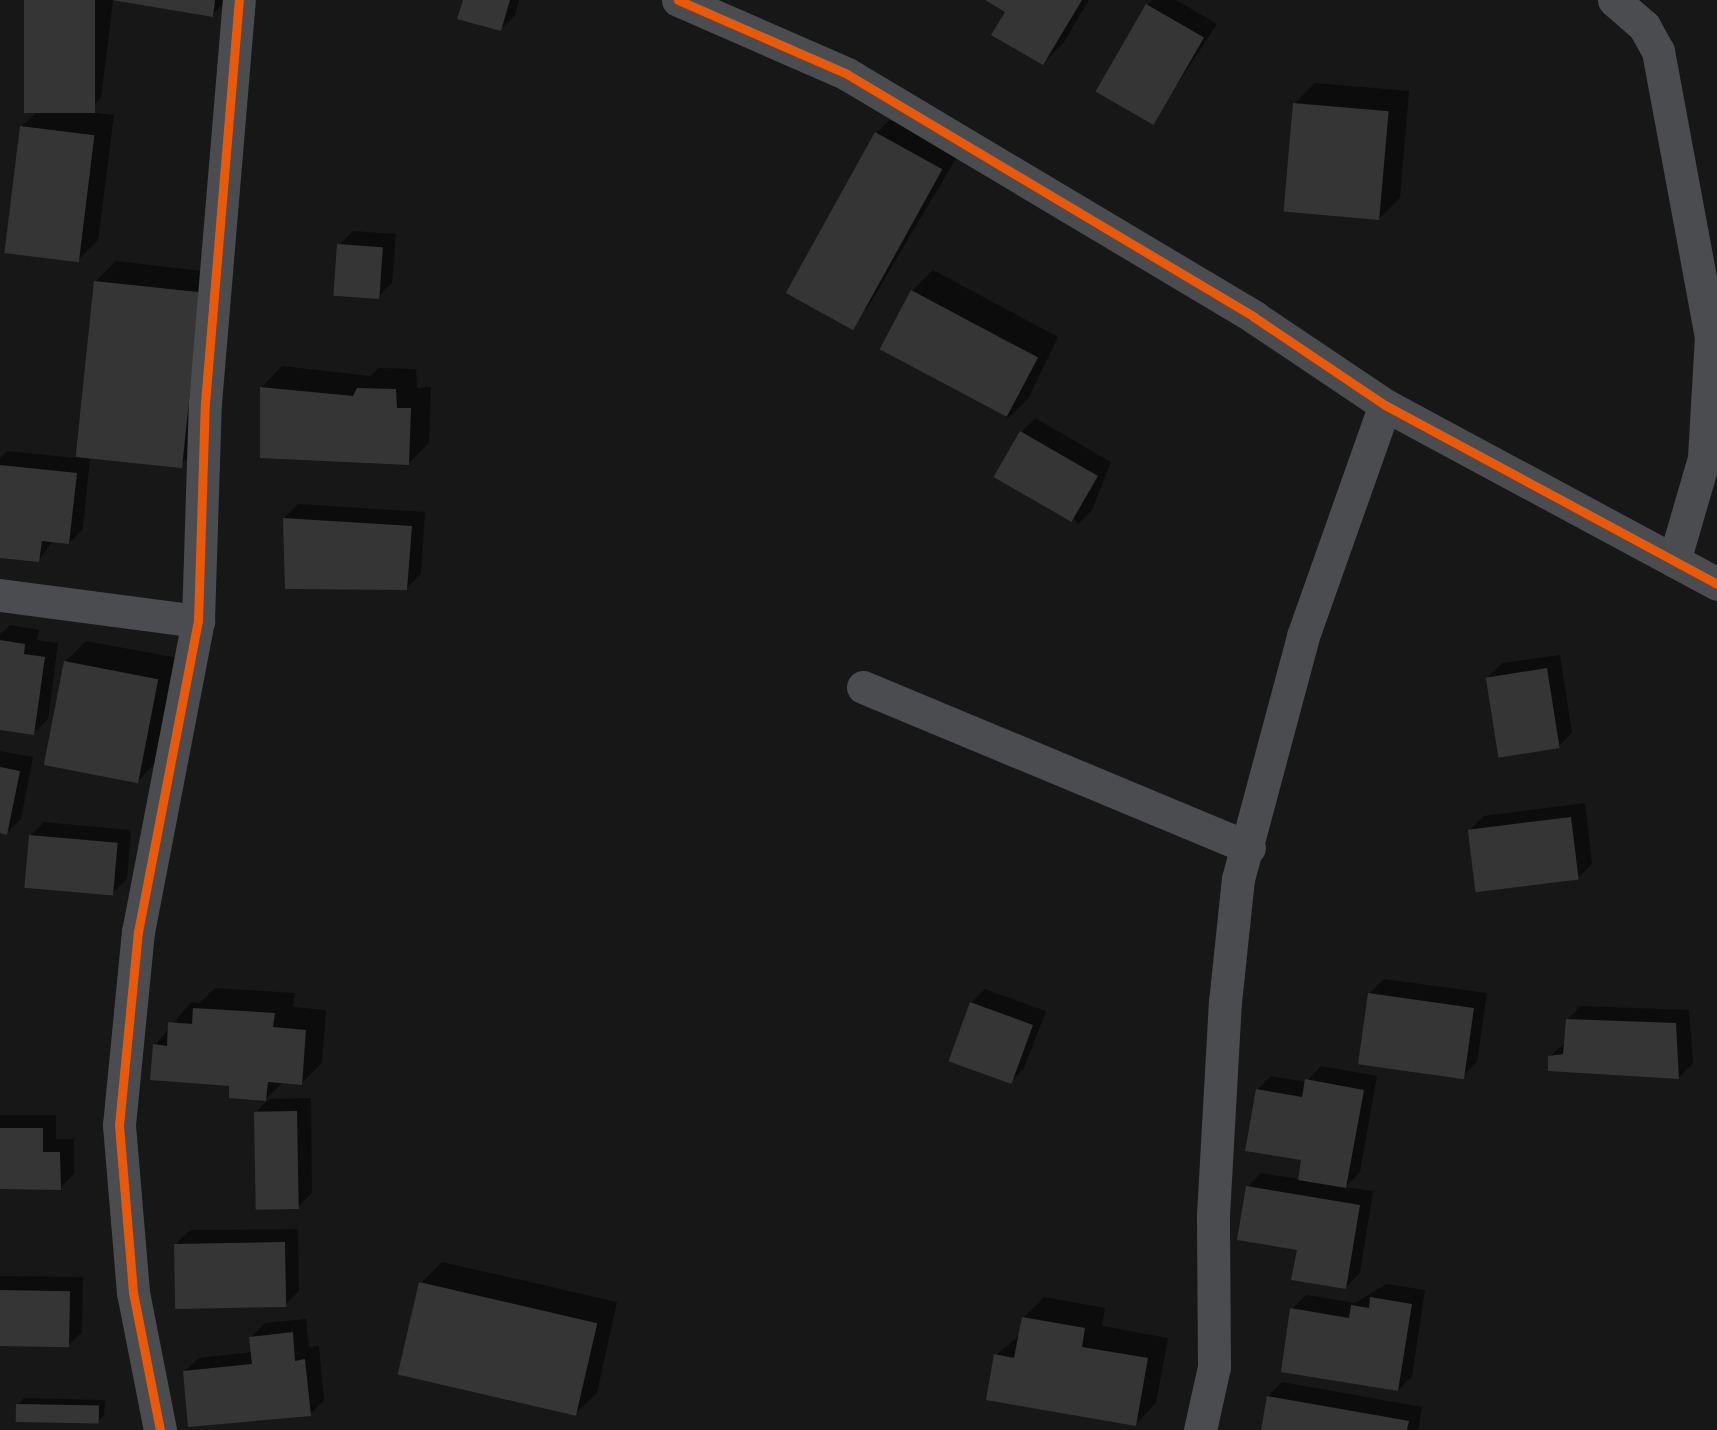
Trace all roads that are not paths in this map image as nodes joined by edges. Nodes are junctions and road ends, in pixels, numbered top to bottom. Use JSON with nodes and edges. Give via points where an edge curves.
{"nodes":[{"id":1,"x":239,"y":0,"type":"edge"},
{"id":2,"x":678,"y":0,"type":"edge"},
{"id":3,"x":1614,"y":0,"type":"edge"},
{"id":4,"x":1384,"y":405,"type":"junction"},
{"id":5,"x":1674,"y":561,"type":"junction"},
{"id":6,"x":1717,"y":584,"type":"edge"},
{"id":7,"x":0,"y":595,"type":"edge"},
{"id":8,"x":198,"y":621,"type":"junction"},
{"id":9,"x":863,"y":687,"type":"dead end"},
{"id":10,"x":1249,"y":848,"type":"junction"},
{"id":11,"x":160,"y":1430,"type":"edge"},
{"id":12,"x":1200,"y":1430,"type":"edge"}],
"edges":[{"from":1,"to":8,"type":"street","via":[[205,403]]},
{"from":2,"to":4,"type":"street","via":[[847,75],[1254,317]]},
{"from":3,"to":5,"type":"street","via":[[1644,26],[1658,51],[1711,336],[1704,458]]},
{"from":4,"to":5,"type":"street"},
{"from":4,"to":10,"type":"street","via":[[1303,636],[1250,822]]},
{"from":5,"to":6,"type":"street"},
{"from":7,"to":8,"type":"street"},
{"from":8,"to":11,"type":"street","via":[[138,932],[119,1125],[132,1292]]},
{"from":9,"to":10,"type":"street"},
{"from":10,"to":12,"type":"street","via":[[1238,879],[1225,1002],[1213,1215],[1214,1367]]}]}
